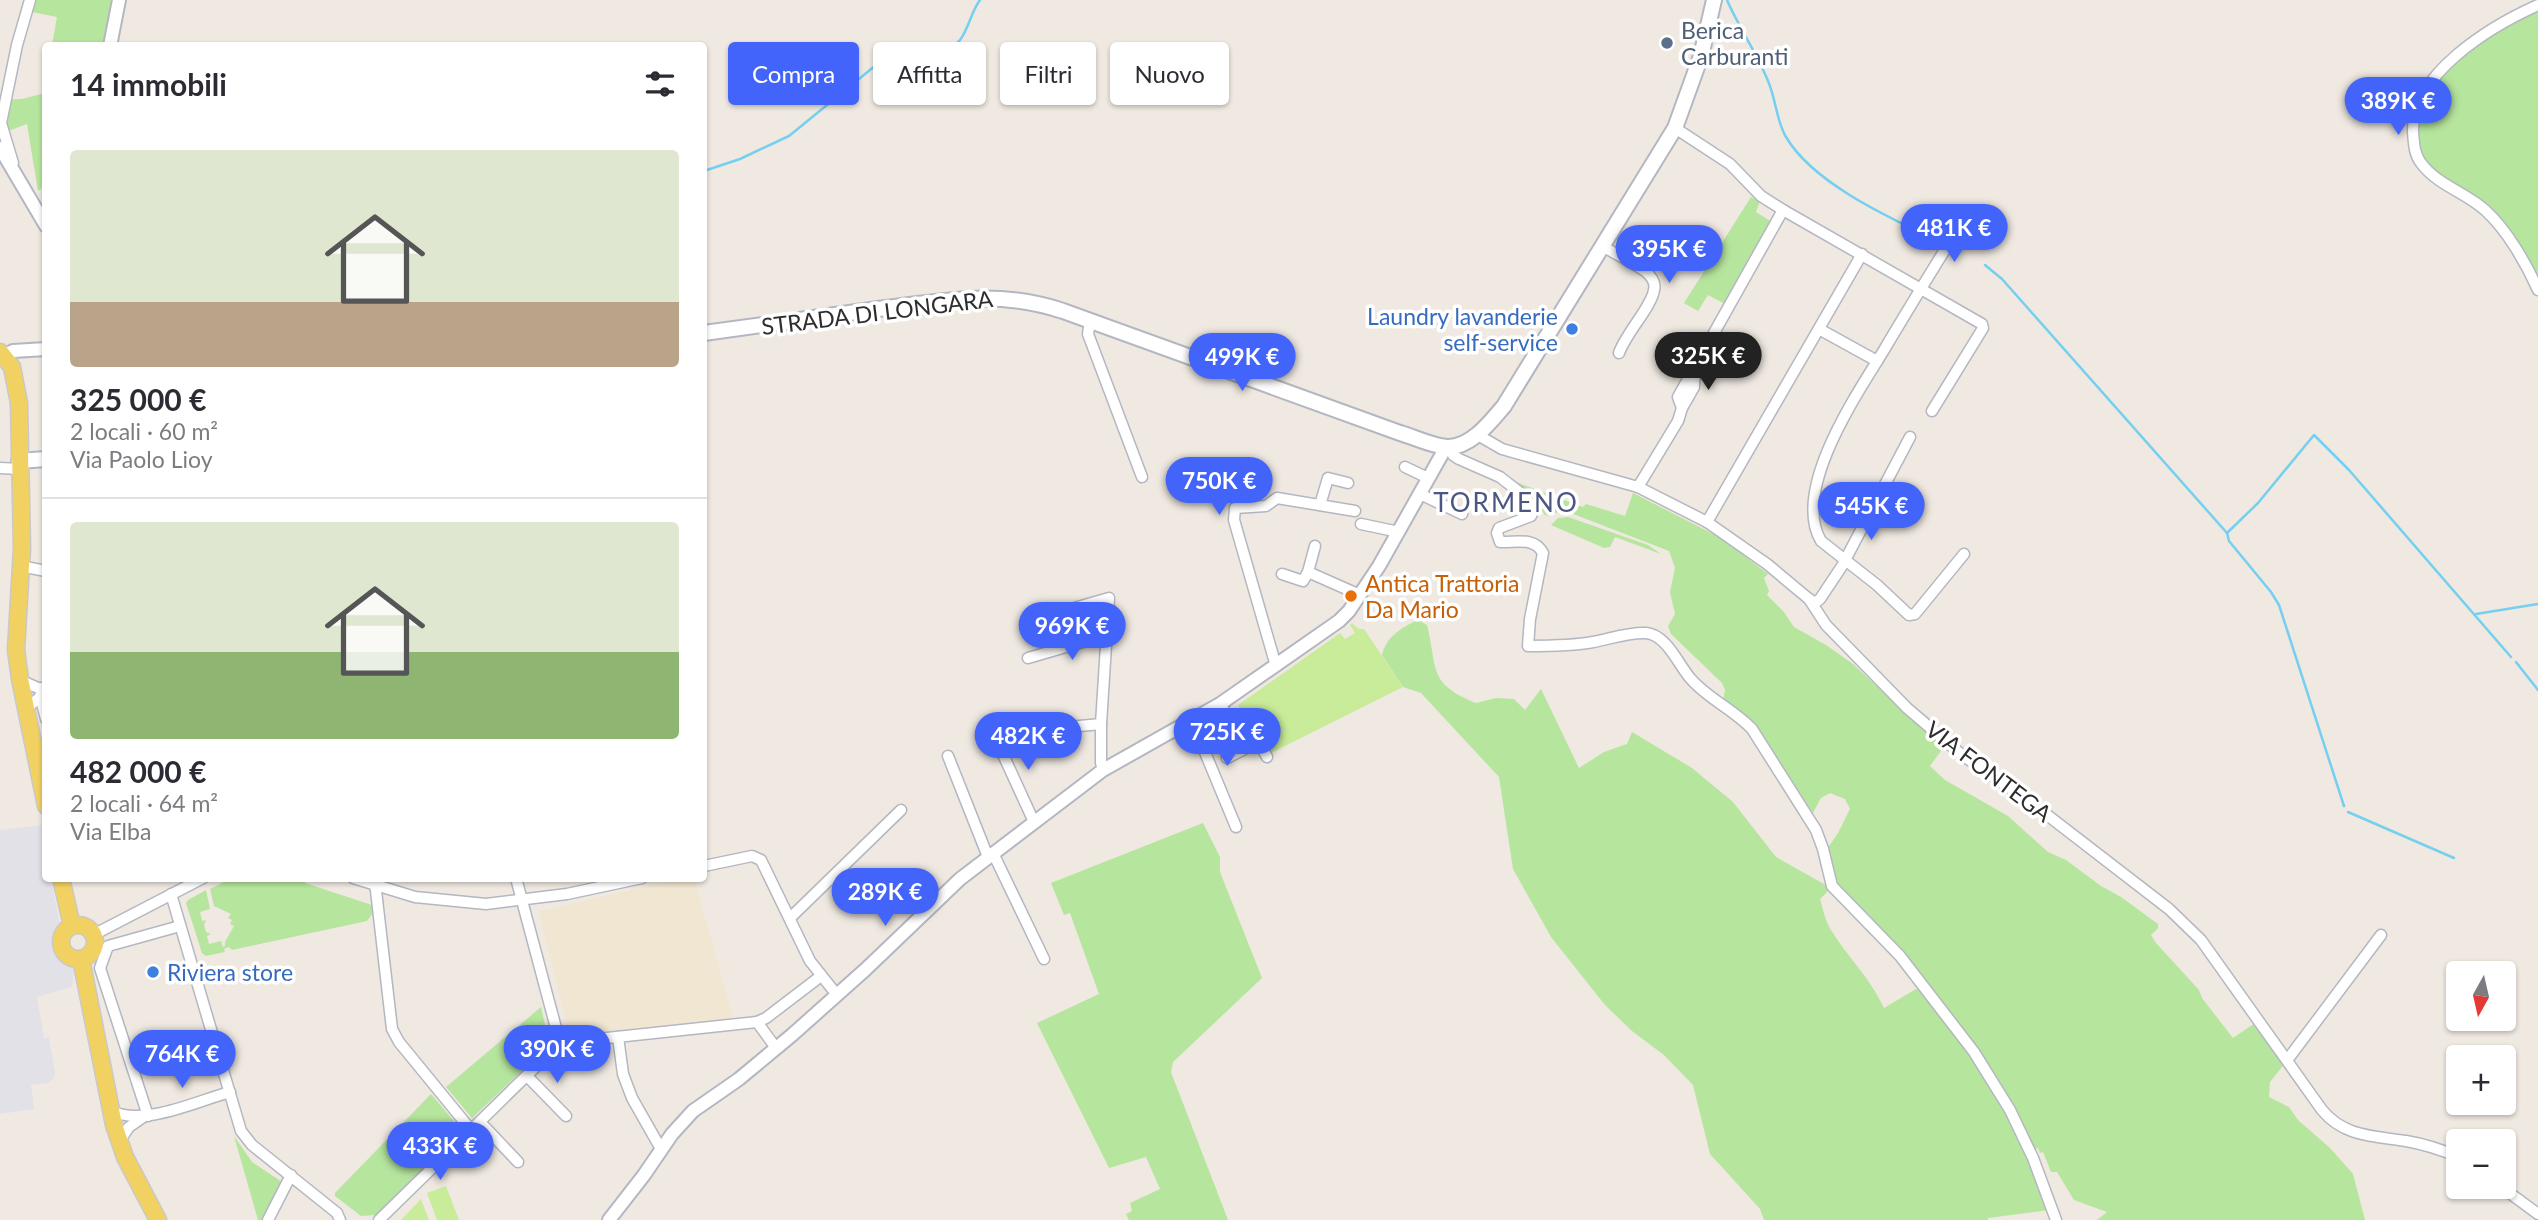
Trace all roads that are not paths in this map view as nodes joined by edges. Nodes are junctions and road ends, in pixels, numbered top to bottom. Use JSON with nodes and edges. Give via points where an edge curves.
{"nodes":[{"id":1,"x":30,"y":0,"type":"edge"},
{"id":2,"x":119,"y":0,"type":"edge"},
{"id":3,"x":1714,"y":0,"type":"edge"},
{"id":4,"x":2538,"y":5,"type":"edge"},
{"id":5,"x":111,"y":42,"type":"edge"},
{"id":6,"x":1675,"y":128,"type":"junction"},
{"id":7,"x":0,"y":148,"type":"edge"},
{"id":8,"x":17,"y":177,"type":"junction"},
{"id":9,"x":1783,"y":210,"type":"junction"},
{"id":10,"x":42,"y":219,"type":"edge"},
{"id":11,"x":1968,"y":225,"type":"dead end"},
{"id":12,"x":1602,"y":246,"type":"junction"},
{"id":13,"x":1862,"y":254,"type":"junction"},
{"id":14,"x":1921,"y":288,"type":"junction"},
{"id":15,"x":2538,"y":290,"type":"edge"},
{"id":16,"x":1090,"y":320,"type":"junction"},
{"id":17,"x":1819,"y":329,"type":"junction"},
{"id":18,"x":707,"y":333,"type":"edge"},
{"id":19,"x":42,"y":349,"type":"edge"},
{"id":20,"x":1619,"y":353,"type":"dead end"},
{"id":21,"x":2,"y":354,"type":"edge"},
{"id":22,"x":1877,"y":361,"type":"junction"},
{"id":23,"x":1932,"y":411,"type":"dead end"},
{"id":24,"x":1476,"y":434,"type":"junction"},
{"id":25,"x":1910,"y":437,"type":"dead end"},
{"id":26,"x":1449,"y":447,"type":"junction"},
{"id":27,"x":42,"y":461,"type":"edge"},
{"id":28,"x":19,"y":465,"type":"junction"},
{"id":29,"x":1405,"y":467,"type":"dead end"},
{"id":30,"x":0,"y":468,"type":"edge"},
{"id":31,"x":1142,"y":477,"type":"dead end"},
{"id":32,"x":1429,"y":478,"type":"junction"},
{"id":33,"x":1348,"y":483,"type":"dead end"},
{"id":34,"x":1638,"y":487,"type":"junction"},
{"id":35,"x":1420,"y":494,"type":"junction"},
{"id":36,"x":1320,"y":505,"type":"junction"},
{"id":37,"x":1355,"y":511,"type":"dead end"},
{"id":38,"x":1462,"y":514,"type":"dead end"},
{"id":39,"x":1707,"y":523,"type":"junction"},
{"id":40,"x":1361,"y":524,"type":"dead end"},
{"id":41,"x":1399,"y":532,"type":"junction"},
{"id":42,"x":1315,"y":546,"type":"dead end"},
{"id":43,"x":1964,"y":554,"type":"dead end"},
{"id":44,"x":1846,"y":559,"type":"junction"},
{"id":45,"x":20,"y":566,"type":"junction"},
{"id":46,"x":42,"y":570,"type":"edge"},
{"id":47,"x":1308,"y":572,"type":"junction"},
{"id":48,"x":1282,"y":574,"type":"dead end"},
{"id":49,"x":1360,"y":595,"type":"junction"},
{"id":50,"x":1809,"y":599,"type":"junction"},
{"id":51,"x":1036,"y":619,"type":"dead end"},
{"id":52,"x":1107,"y":635,"type":"junction"},
{"id":53,"x":1028,"y":659,"type":"dead end"},
{"id":54,"x":1276,"y":666,"type":"junction"},
{"id":55,"x":20,"y":680,"type":"junction"},
{"id":56,"x":42,"y":691,"type":"edge"},
{"id":57,"x":42,"y":694,"type":"edge"},
{"id":58,"x":1220,"y":704,"type":"junction"},
{"id":59,"x":26,"y":709,"type":"junction"},
{"id":60,"x":1192,"y":721,"type":"junction"},
{"id":61,"x":1101,"y":724,"type":"junction"},
{"id":62,"x":993,"y":731,"type":"dead end"},
{"id":63,"x":1036,"y":736,"type":"dead end"},
{"id":64,"x":1252,"y":745,"type":"junction"},
{"id":65,"x":948,"y":756,"type":"dead end"},
{"id":66,"x":1267,"y":757,"type":"dead end"},
{"id":67,"x":1227,"y":758,"type":"dead end"},
{"id":68,"x":1103,"y":770,"type":"junction"},
{"id":69,"x":42,"y":787,"type":"edge"},
{"id":70,"x":901,"y":810,"type":"dead end"},
{"id":71,"x":1034,"y":822,"type":"junction"},
{"id":72,"x":1236,"y":827,"type":"dead end"},
{"id":73,"x":990,"y":855,"type":"junction"},
{"id":74,"x":707,"y":865,"type":"edge"},
{"id":75,"x":62,"y":882,"type":"edge"},
{"id":76,"x":195,"y":882,"type":"edge"},
{"id":77,"x":375,"y":882,"type":"edge"},
{"id":78,"x":517,"y":882,"type":"edge"},
{"id":79,"x":623,"y":882,"type":"edge"},
{"id":80,"x":171,"y":894,"type":"junction"},
{"id":81,"x":522,"y":900,"type":"junction"},
{"id":82,"x":790,"y":918,"type":"junction"},
{"id":83,"x":72,"y":926,"type":"junction"},
{"id":84,"x":180,"y":926,"type":"junction"},
{"id":85,"x":93,"y":935,"type":"junction"},
{"id":86,"x":2381,"y":935,"type":"dead end"},
{"id":87,"x":1044,"y":959,"type":"dead end"},
{"id":88,"x":81,"y":960,"type":"junction"},
{"id":89,"x":821,"y":976,"type":"junction"},
{"id":90,"x":837,"y":995,"type":"junction"},
{"id":91,"x":757,"y":1022,"type":"junction"},
{"id":92,"x":618,"y":1037,"type":"junction"},
{"id":93,"x":560,"y":1043,"type":"junction"},
{"id":94,"x":776,"y":1048,"type":"junction"},
{"id":95,"x":2288,"y":1059,"type":"junction"},
{"id":96,"x":527,"y":1076,"type":"junction"},
{"id":97,"x":230,"y":1092,"type":"junction"},
{"id":98,"x":110,"y":1110,"type":"junction"},
{"id":99,"x":566,"y":1116,"type":"dead end"},
{"id":100,"x":145,"y":1117,"type":"junction"},
{"id":101,"x":480,"y":1122,"type":"junction"},
{"id":102,"x":471,"y":1130,"type":"junction"},
{"id":103,"x":119,"y":1142,"type":"junction"},
{"id":104,"x":662,"y":1149,"type":"junction"},
{"id":105,"x":2446,"y":1153,"type":"edge"},
{"id":106,"x":518,"y":1162,"type":"dead end"},
{"id":107,"x":291,"y":1175,"type":"junction"},
{"id":108,"x":2516,"y":1198,"type":"edge"},
{"id":109,"x":2538,"y":1214,"type":"edge"},
{"id":110,"x":158,"y":1220,"type":"edge"},
{"id":111,"x":268,"y":1220,"type":"edge"},
{"id":112,"x":340,"y":1220,"type":"edge"},
{"id":113,"x":379,"y":1220,"type":"edge"},
{"id":114,"x":608,"y":1220,"type":"edge"},
{"id":115,"x":2056,"y":1220,"type":"edge"}],
"edges":[{"from":1,"to":8,"type":"street","via":[[1,123]]},
{"from":2,"to":5,"type":"street"},
{"from":3,"to":6,"type":"main road"},
{"from":4,"to":15,"type":"street","via":[[2498,25],[2437,75],[2419,100],[2413,122],[2418,160],[2438,180],[2485,210],[2508,238]]},
{"from":6,"to":9,"type":"street","via":[[1730,164],[1761,196]]},
{"from":6,"to":12,"type":"main road"},
{"from":7,"to":8,"type":"street"},
{"from":8,"to":10,"type":"street"},
{"from":9,"to":13,"type":"street"},
{"from":9,"to":34,"type":"street","via":[[1695,365],[1694,387]]},
{"from":11,"to":14,"type":"street","via":[[1946,248]]},
{"from":12,"to":20,"type":"street","via":[[1654,281],[1651,298]]},
{"from":12,"to":24,"type":"main road","via":[[1504,406]]},
{"from":13,"to":14,"type":"street"},
{"from":13,"to":17,"type":"street"},
{"from":14,"to":22,"type":"street"},
{"from":14,"to":23,"type":"street","via":[[1983,328]]},
{"from":16,"to":18,"type":"main road","name":"STRADA DI LONGARA","via":[[1035,302],[983,297]]},
{"from":16,"to":26,"type":"main road","name":"STRADA DI LONGARA"},
{"from":16,"to":31,"type":"street","via":[[1088,334]]},
{"from":17,"to":22,"type":"street"},
{"from":17,"to":39,"type":"street"},
{"from":19,"to":21,"type":"street"},
{"from":21,"to":28,"type":"main road","via":[[16,382]]},
{"from":22,"to":44,"type":"street","via":[[1835,431],[1816,491],[1816,532]]},
{"from":24,"to":26,"type":"main road"},
{"from":24,"to":34,"type":"street","name":"VIA FONTEGA","via":[[1502,449]]},
{"from":25,"to":44,"type":"street"},
{"from":26,"to":32,"type":"street"},
{"from":26,"to":115,"type":"street","via":[[1459,459],[1500,477],[1534,508],[1531,516],[1499,528],[1497,533],[1500,542],[1523,540],[1543,553],[1528,646],[1579,645],[1647,633],[1660,639],[1702,691],[1752,729],[1816,830],[1832,886],[1900,956],[1974,1052],[2022,1133]]},
{"from":27,"to":28,"type":"main road"},
{"from":28,"to":30,"type":"street"},
{"from":28,"to":45,"type":"main road"},
{"from":29,"to":32,"type":"street"},
{"from":32,"to":35,"type":"street"},
{"from":33,"to":36,"type":"street","via":[[1328,478]]},
{"from":34,"to":39,"type":"street","name":"VIA FONTEGA"},
{"from":35,"to":38,"type":"street"},
{"from":35,"to":41,"type":"street"},
{"from":36,"to":37,"type":"street"},
{"from":36,"to":54,"type":"street","via":[[1277,498],[1266,506],[1235,508],[1234,520]]},
{"from":39,"to":50,"type":"street","name":"VIA FONTEGA"},
{"from":40,"to":41,"type":"street"},
{"from":41,"to":49,"type":"street"},
{"from":42,"to":47,"type":"street"},
{"from":43,"to":44,"type":"street","via":[[1913,616]]},
{"from":44,"to":50,"type":"street","via":[[1820,599],[1815,603]]},
{"from":45,"to":46,"type":"street"},
{"from":45,"to":55,"type":"main road","via":[[16,650]]},
{"from":47,"to":48,"type":"street","via":[[1303,581]]},
{"from":47,"to":49,"type":"street"},
{"from":49,"to":54,"type":"street","via":[[1339,621]]},
{"from":50,"to":95,"type":"street","name":"VIA FONTEGA","via":[[1826,625],[1914,714],[2169,909],[2201,940]]},
{"from":51,"to":52,"type":"street","via":[[1109,598]]},
{"from":52,"to":53,"type":"street"},
{"from":52,"to":61,"type":"street"},
{"from":54,"to":58,"type":"street"},
{"from":55,"to":56,"type":"street"},
{"from":55,"to":59,"type":"main road"},
{"from":57,"to":59,"type":"street"},
{"from":58,"to":60,"type":"street"},
{"from":58,"to":64,"type":"street"},
{"from":59,"to":69,"type":"main road"},
{"from":60,"to":68,"type":"street"},
{"from":60,"to":72,"type":"street"},
{"from":61,"to":63,"type":"street"},
{"from":61,"to":68,"type":"street"},
{"from":62,"to":71,"type":"street"},
{"from":64,"to":66,"type":"street","via":[[1262,748]]},
{"from":64,"to":67,"type":"street"},
{"from":65,"to":73,"type":"street"},
{"from":68,"to":71,"type":"street"},
{"from":70,"to":82,"type":"street"},
{"from":71,"to":73,"type":"street"},
{"from":73,"to":87,"type":"street"},
{"from":73,"to":90,"type":"street"},
{"from":74,"to":82,"type":"street","via":[[757,857]]},
{"from":75,"to":83,"type":"main road"},
{"from":76,"to":80,"type":"street"},
{"from":77,"to":81,"type":"street","via":[[415,897],[446,901],[486,904]]},
{"from":77,"to":102,"type":"street","via":[[392,1029]]},
{"from":78,"to":81,"type":"street"},
{"from":79,"to":81,"type":"street"},
{"from":80,"to":84,"type":"street"},
{"from":80,"to":85,"type":"street"},
{"from":81,"to":93,"type":"street"},
{"from":82,"to":89,"type":"street"},
{"from":83,"to":85,"type":"main road","via":[[84,926]]},
{"from":83,"to":88,"type":"main road","via":[[63,933],[60,944],[65,954]]},
{"from":84,"to":97,"type":"street"},
{"from":84,"to":100,"type":"street","via":[[108,946],[100,968]]},
{"from":85,"to":88,"type":"main road","via":[[93,950]]},
{"from":86,"to":95,"type":"street"},
{"from":88,"to":98,"type":"main road"},
{"from":89,"to":90,"type":"street"},
{"from":89,"to":91,"type":"street"},
{"from":90,"to":94,"type":"street"},
{"from":91,"to":92,"type":"street"},
{"from":91,"to":94,"type":"street"},
{"from":92,"to":93,"type":"street"},
{"from":92,"to":104,"type":"street","via":[[622,1074]]},
{"from":93,"to":96,"type":"street"},
{"from":94,"to":104,"type":"street","via":[[693,1111]]},
{"from":95,"to":105,"type":"street","name":"VIA FONTEGA","via":[[2322,1110],[2344,1129]]},
{"from":96,"to":99,"type":"street"},
{"from":96,"to":101,"type":"street"},
{"from":97,"to":100,"type":"street"},
{"from":97,"to":107,"type":"street","via":[[241,1131]]},
{"from":98,"to":100,"type":"street","via":[[125,1117]]},
{"from":98,"to":103,"type":"main road"},
{"from":100,"to":103,"type":"street"},
{"from":101,"to":102,"type":"street"},
{"from":101,"to":106,"type":"street"},
{"from":102,"to":113,"type":"street"},
{"from":103,"to":110,"type":"main road"},
{"from":104,"to":114,"type":"street"},
{"from":107,"to":111,"type":"street"},
{"from":107,"to":112,"type":"street","via":[[338,1213]]},
{"from":108,"to":109,"type":"street"}]}
